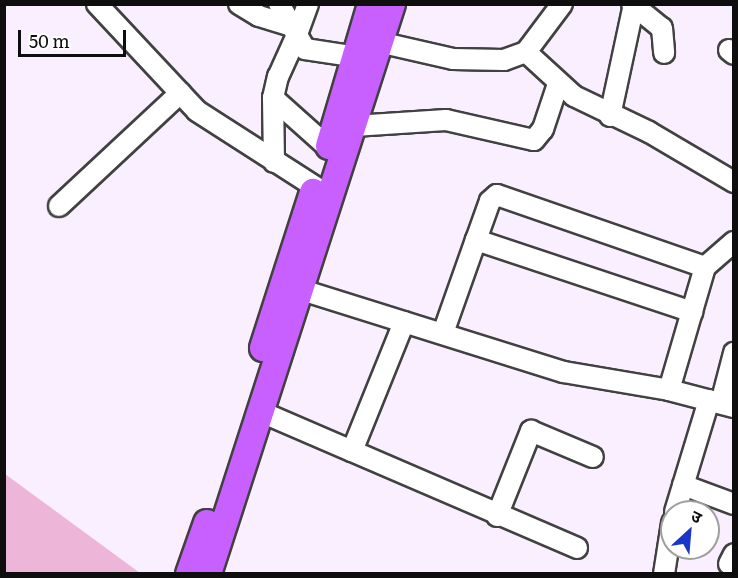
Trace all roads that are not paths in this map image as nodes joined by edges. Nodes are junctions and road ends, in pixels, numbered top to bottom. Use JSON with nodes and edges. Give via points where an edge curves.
{"nodes":[{"id":1,"x":97,"y":4,"type":"edge"},
{"id":2,"x":239,"y":4,"type":"edge"},
{"id":3,"x":279,"y":4,"type":"edge"},
{"id":4,"x":308,"y":4,"type":"edge"},
{"id":5,"x":371,"y":4,"type":"edge"},
{"id":6,"x":392,"y":4,"type":"edge"},
{"id":7,"x":562,"y":4,"type":"edge"},
{"id":8,"x":633,"y":5,"type":"edge"},
{"id":9,"x":295,"y":31,"type":"junction"},
{"id":10,"x":383,"y":43,"type":"junction"},
{"id":11,"x":526,"y":52,"type":"junction"},
{"id":12,"x":664,"y":53,"type":"dead end"},
{"id":13,"x":358,"y":57,"type":"junction"},
{"id":14,"x":558,"y":84,"type":"junction"},
{"id":15,"x":180,"y":93,"type":"junction"},
{"id":16,"x":273,"y":98,"type":"junction"},
{"id":17,"x":610,"y":116,"type":"junction"},
{"id":18,"x":354,"y":126,"type":"junction"},
{"id":19,"x":329,"y":148,"type":"junction"},
{"id":20,"x":274,"y":162,"type":"junction"},
{"id":21,"x":734,"y":182,"type":"edge"},
{"id":22,"x":322,"y":193,"type":"junction"},
{"id":23,"x":59,"y":206,"type":"dead end"},
{"id":24,"x":476,"y":240,"type":"junction"},
{"id":25,"x":729,"y":250,"type":"edge"},
{"id":26,"x":705,"y":267,"type":"junction"},
{"id":27,"x":293,"y":287,"type":"junction"},
{"id":28,"x":692,"y":312,"type":"junction"},
{"id":29,"x":404,"y":322,"type":"junction"},
{"id":30,"x":443,"y":333,"type":"junction"},
{"id":31,"x":734,"y":353,"type":"edge"},
{"id":32,"x":669,"y":390,"type":"junction"},
{"id":33,"x":721,"y":403,"type":"edge"},
{"id":34,"x":259,"y":411,"type":"junction"},
{"id":35,"x":352,"y":451,"type":"junction"},
{"id":36,"x":593,"y":457,"type":"dead end"},
{"id":37,"x":683,"y":485,"type":"junction"},
{"id":38,"x":679,"y":500,"type":"edge"},
{"id":39,"x":734,"y":504,"type":"edge"},
{"id":40,"x":497,"y":516,"type":"junction"},
{"id":41,"x":577,"y":548,"type":"dead end"},
{"id":42,"x":189,"y":573,"type":"edge"},
{"id":43,"x":208,"y":573,"type":"edge"}],
"edges":[{"from":1,"to":15,"type":"street"},
{"from":2,"to":9,"type":"street"},
{"from":3,"to":9,"type":"street"},
{"from":4,"to":9,"type":"street"},
{"from":5,"to":13,"type":"main road"},
{"from":6,"to":10,"type":"main road"},
{"from":7,"to":11,"type":"street"},
{"from":8,"to":12,"type":"street","via":[[662,28]]},
{"from":8,"to":17,"type":"street"},
{"from":9,"to":13,"type":"street","via":[[305,49]]},
{"from":9,"to":16,"type":"street"},
{"from":10,"to":11,"type":"street","via":[[478,62],[504,60]]},
{"from":10,"to":18,"type":"main road"},
{"from":11,"to":14,"type":"street"},
{"from":13,"to":19,"type":"main road"},
{"from":14,"to":17,"type":"street"},
{"from":14,"to":18,"type":"street","via":[[543,129],[534,140],[446,120]]},
{"from":15,"to":20,"type":"street","via":[[197,111]]},
{"from":15,"to":23,"type":"street"},
{"from":16,"to":19,"type":"street"},
{"from":16,"to":20,"type":"street"},
{"from":17,"to":21,"type":"street","via":[[649,132]]},
{"from":18,"to":22,"type":"main road"},
{"from":19,"to":22,"type":"main road"},
{"from":20,"to":22,"type":"street"},
{"from":22,"to":27,"type":"main road"},
{"from":24,"to":26,"type":"street","via":[[490,201],[497,195]]},
{"from":24,"to":28,"type":"street"},
{"from":24,"to":30,"type":"street"},
{"from":25,"to":26,"type":"street"},
{"from":26,"to":28,"type":"street"},
{"from":27,"to":29,"type":"street"},
{"from":27,"to":34,"type":"main road"},
{"from":27,"to":42,"type":"main road"},
{"from":28,"to":32,"type":"street"},
{"from":29,"to":30,"type":"street"},
{"from":29,"to":35,"type":"street"},
{"from":30,"to":32,"type":"street","via":[[564,372]]},
{"from":31,"to":33,"type":"street"},
{"from":32,"to":33,"type":"street"},
{"from":33,"to":37,"type":"street"},
{"from":34,"to":35,"type":"street"},
{"from":34,"to":43,"type":"main road"},
{"from":35,"to":40,"type":"street"},
{"from":36,"to":40,"type":"street","via":[[531,431]]},
{"from":37,"to":38,"type":"street"},
{"from":37,"to":39,"type":"street"},
{"from":40,"to":41,"type":"street"}]}
